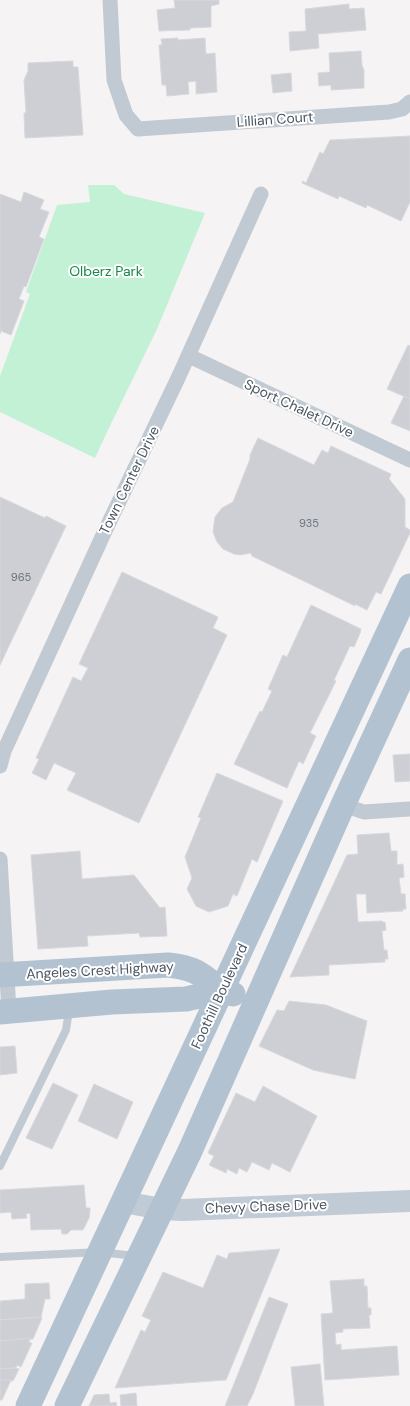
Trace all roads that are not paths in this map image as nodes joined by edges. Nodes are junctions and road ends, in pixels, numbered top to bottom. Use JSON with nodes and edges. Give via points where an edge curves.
{"nodes":[{"id":1,"x":110,"y":0,"type":"edge"},
{"id":2,"x":410,"y":102,"type":"edge"},
{"id":3,"x":261,"y":194,"type":"dead end"},
{"id":4,"x":189,"y":356,"type":"junction"},
{"id":5,"x":410,"y":460,"type":"edge"},
{"id":6,"x":410,"y":586,"type":"edge"},
{"id":7,"x":410,"y":660,"type":"edge"},
{"id":8,"x":0,"y":766,"type":"edge"},
{"id":9,"x":314,"y":793,"type":"junction"},
{"id":10,"x":343,"y":805,"type":"junction"},
{"id":11,"x":410,"y":809,"type":"edge"},
{"id":12,"x":0,"y":859,"type":"edge"},
{"id":13,"x":3,"y":975,"type":"edge"},
{"id":14,"x":222,"y":991,"type":"junction"},
{"id":15,"x":256,"y":999,"type":"junction"},
{"id":16,"x":70,"y":1005,"type":"junction"},
{"id":17,"x":4,"y":1012,"type":"edge"},
{"id":18,"x":0,"y":1166,"type":"edge"},
{"id":19,"x":410,"y":1201,"type":"edge"},
{"id":20,"x":123,"y":1202,"type":"junction"},
{"id":21,"x":162,"y":1209,"type":"junction"},
{"id":22,"x":100,"y":1252,"type":"junction"},
{"id":23,"x":0,"y":1257,"type":"edge"},
{"id":24,"x":139,"y":1257,"type":"junction"},
{"id":25,"x":28,"y":1406,"type":"edge"},
{"id":26,"x":67,"y":1406,"type":"edge"}],
"edges":[{"from":1,"to":2,"type":"street","name":"Lillian Court","via":[[114,80],[126,115],[138,129],[389,112],[402,109]]},
{"from":3,"to":4,"type":"street","name":"Town Center Drive"},
{"from":4,"to":5,"type":"street","name":"Sport Chalet Drive"},
{"from":4,"to":8,"type":"street","name":"Town Center Drive","via":[[43,663]]},
{"from":6,"to":9,"type":"main road","name":"Foothill Boulevard"},
{"from":7,"to":10,"type":"main road"},
{"from":9,"to":10,"type":"main road"},
{"from":9,"to":14,"type":"main road","name":"Foothill Boulevard"},
{"from":10,"to":11,"type":"street","via":[[364,812]]},
{"from":10,"to":15,"type":"main road"},
{"from":12,"to":13,"type":"street"},
{"from":13,"to":14,"type":"main road","name":"Angeles Crest Highway","via":[[183,966],[199,972]]},
{"from":13,"to":17,"type":"street"},
{"from":14,"to":15,"type":"main road","name":"Angeles Crest Highway"},
{"from":14,"to":16,"type":"main road","name":"Angeles Crest Highway","via":[[186,999]]},
{"from":14,"to":20,"type":"main road","name":"Foothill Boulevard"},
{"from":15,"to":21,"type":"main road"},
{"from":16,"to":17,"type":"main road","name":"Angeles Crest Highway"},
{"from":16,"to":18,"type":"lane","via":[[66,1030]]},
{"from":19,"to":21,"type":"main road","name":"Chevy Chase Drive"},
{"from":20,"to":21,"type":"main road","name":"Chevy Chase Drive"},
{"from":20,"to":22,"type":"main road","name":"Foothill Boulevard"},
{"from":21,"to":24,"type":"main road"},
{"from":22,"to":23,"type":"lane"},
{"from":22,"to":24,"type":"lane"},
{"from":22,"to":25,"type":"main road","name":"Foothill Boulevard"},
{"from":24,"to":26,"type":"main road"}]}
